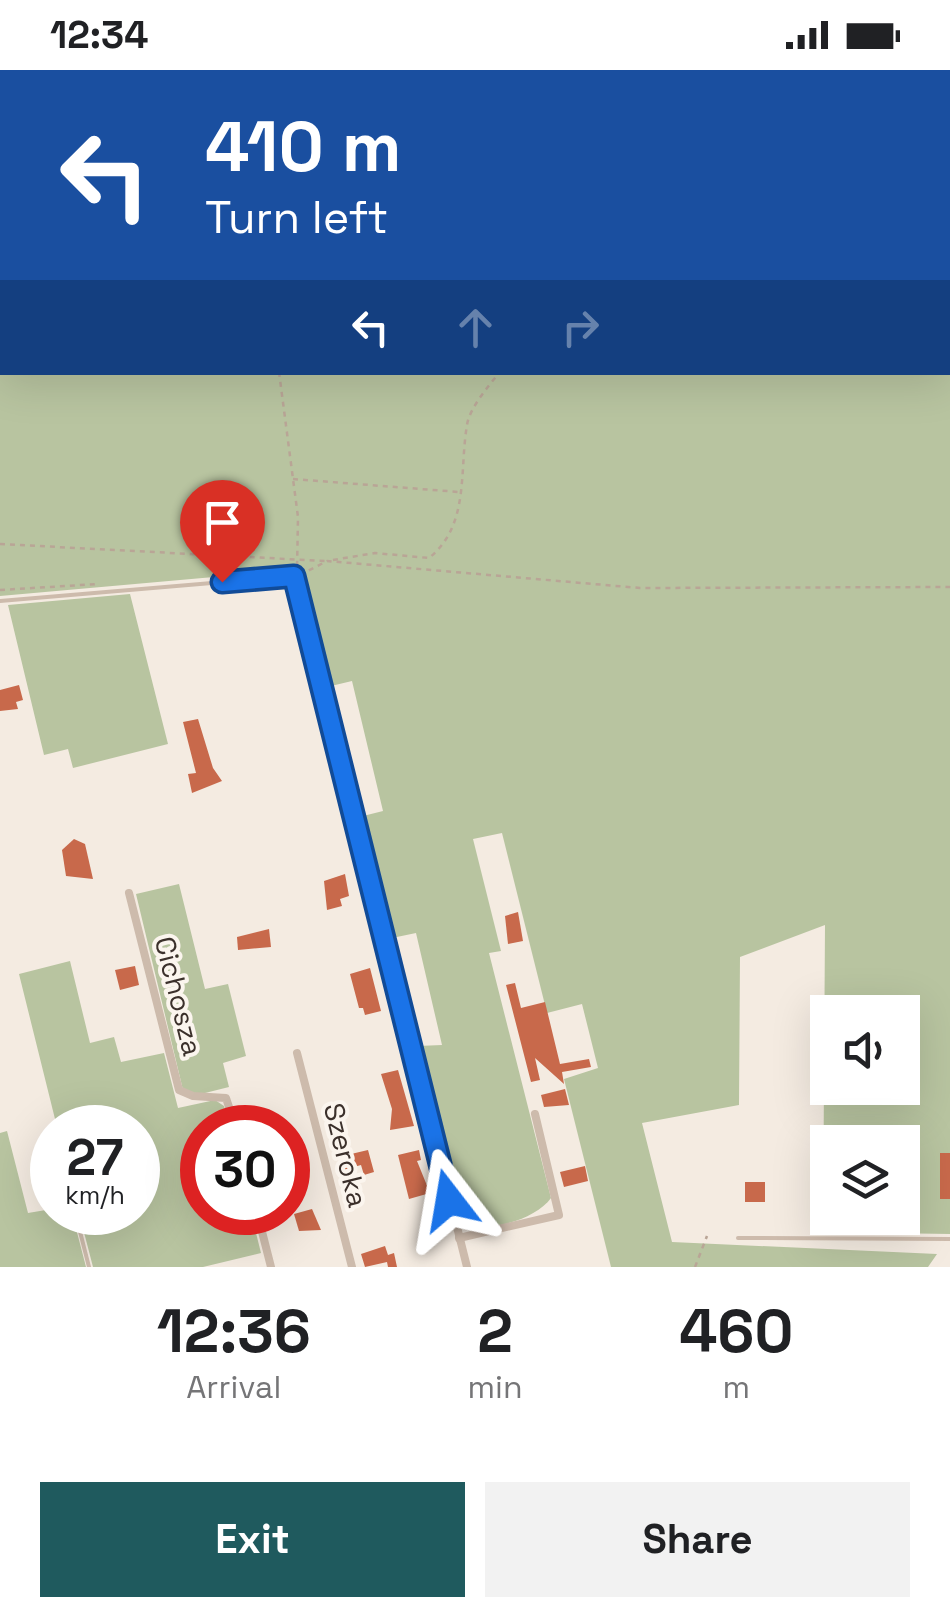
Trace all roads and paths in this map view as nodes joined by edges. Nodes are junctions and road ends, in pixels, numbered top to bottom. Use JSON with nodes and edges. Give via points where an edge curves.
{"nodes":[{"id":1,"x":279,"y":375,"type":"edge"},
{"id":2,"x":498,"y":375,"type":"edge"},
{"id":3,"x":292,"y":478,"type":"junction"},
{"id":4,"x":461,"y":492,"type":"junction"},
{"id":5,"x":0,"y":544,"type":"edge"},
{"id":6,"x":299,"y":559,"type":"junction"},
{"id":7,"x":327,"y":561,"type":"junction"},
{"id":8,"x":294,"y":576,"type":"junction"},
{"id":9,"x":950,"y":587,"type":"edge"},
{"id":10,"x":0,"y":600,"type":"edge"},
{"id":11,"x":129,"y":893,"type":"dead end"},
{"id":12,"x":297,"y":1053,"type":"dead end"},
{"id":13,"x":228,"y":1105,"type":"edge"},
{"id":14,"x":535,"y":1114,"type":"dead end"},
{"id":15,"x":81,"y":1235,"type":"edge"},
{"id":16,"x":263,"y":1235,"type":"edge"},
{"id":17,"x":706,"y":1236,"type":"dead end"},
{"id":18,"x":459,"y":1238,"type":"junction"},
{"id":19,"x":738,"y":1238,"type":"dead end"},
{"id":20,"x":950,"y":1240,"type":"edge"},
{"id":21,"x":89,"y":1267,"type":"edge"},
{"id":22,"x":271,"y":1267,"type":"edge"},
{"id":23,"x":352,"y":1267,"type":"edge"},
{"id":24,"x":467,"y":1267,"type":"edge"},
{"id":25,"x":695,"y":1267,"type":"edge"}],
"edges":[{"from":1,"to":3,"type":"path"},
{"from":2,"to":4,"type":"path","via":[[467,421]]},
{"from":3,"to":4,"type":"path"},
{"from":3,"to":6,"type":"path"},
{"from":4,"to":7,"type":"path","via":[[448,539],[430,558],[375,553]]},
{"from":5,"to":6,"type":"path"},
{"from":6,"to":7,"type":"path"},
{"from":6,"to":8,"type":"path"},
{"from":7,"to":8,"type":"path"},
{"from":7,"to":9,"type":"path","via":[[640,588]]},
{"from":8,"to":10,"type":"lane"},
{"from":8,"to":18,"type":"street"},
{"from":11,"to":13,"type":"street","name":"Cichosza","via":[[179,1090],[226,1098]]},
{"from":12,"to":23,"type":"street","name":"Szeroka"},
{"from":14,"to":18,"type":"street","via":[[559,1215]]},
{"from":15,"to":21,"type":"lane"},
{"from":16,"to":22,"type":"street"},
{"from":17,"to":25,"type":"path"},
{"from":18,"to":24,"type":"street"},
{"from":19,"to":20,"type":"lane"}]}
